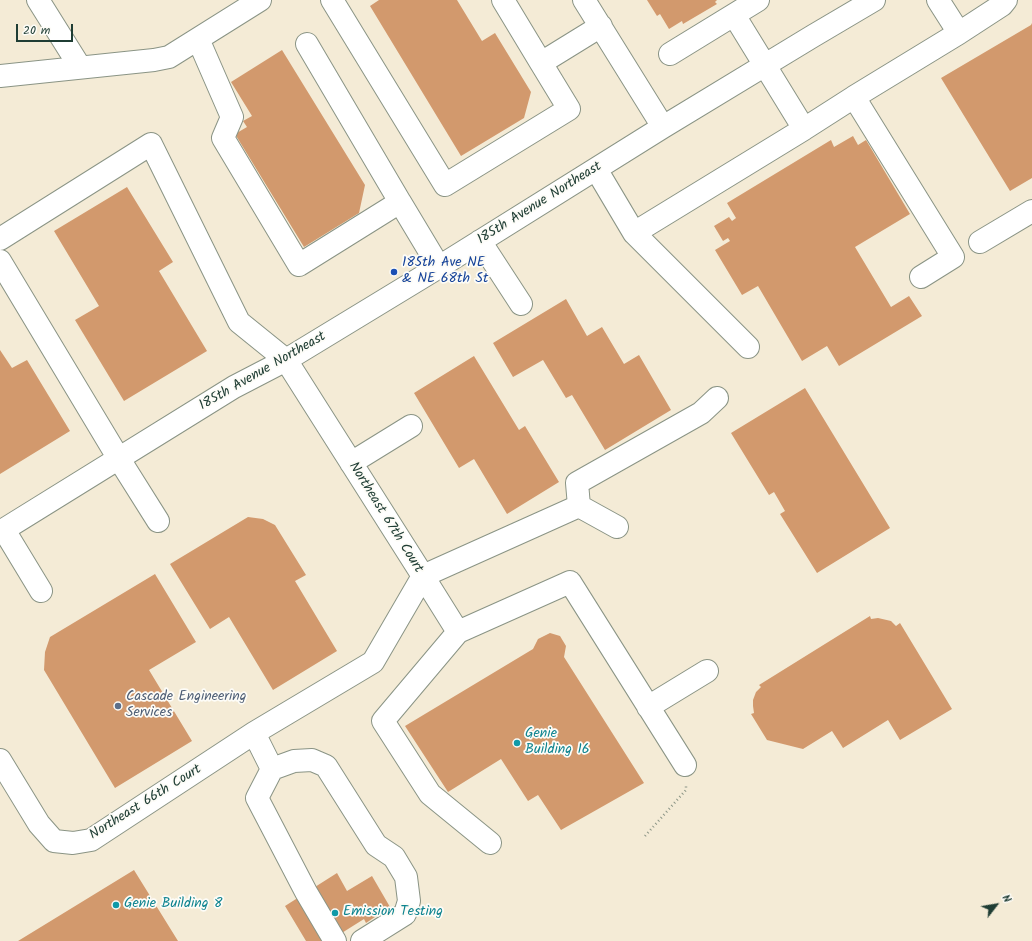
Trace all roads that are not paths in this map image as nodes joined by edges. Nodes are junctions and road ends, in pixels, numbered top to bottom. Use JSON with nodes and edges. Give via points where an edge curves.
{"nodes":[{"id":1,"x":38,"y":0,"type":"edge"},
{"id":2,"x":260,"y":0,"type":"edge"},
{"id":3,"x":332,"y":0,"type":"edge"},
{"id":4,"x":503,"y":0,"type":"edge"},
{"id":5,"x":584,"y":0,"type":"edge"},
{"id":6,"x":758,"y":0,"type":"edge"},
{"id":7,"x":874,"y":0,"type":"edge"},
{"id":8,"x":938,"y":0,"type":"edge"},
{"id":9,"x":1006,"y":0,"type":"edge"},
{"id":10,"x":734,"y":15,"type":"junction"},
{"id":11,"x":601,"y":26,"type":"junction"},
{"id":12,"x":959,"y":33,"type":"junction"},
{"id":13,"x":198,"y":39,"type":"junction"},
{"id":14,"x":307,"y":44,"type":"dead end"},
{"id":15,"x":670,"y":54,"type":"dead end"},
{"id":16,"x":541,"y":63,"type":"junction"},
{"id":17,"x":764,"y":65,"type":"junction"},
{"id":18,"x":80,"y":67,"type":"junction"},
{"id":19,"x":0,"y":76,"type":"edge"},
{"id":20,"x":854,"y":97,"type":"junction"},
{"id":21,"x":663,"y":127,"type":"junction"},
{"id":22,"x":804,"y":129,"type":"junction"},
{"id":23,"x":596,"y":169,"type":"junction"},
{"id":24,"x":400,"y":202,"type":"junction"},
{"id":25,"x":1032,"y":211,"type":"edge"},
{"id":26,"x":634,"y":233,"type":"junction"},
{"id":27,"x":0,"y":239,"type":"edge"},
{"id":28,"x":480,"y":241,"type":"junction"},
{"id":29,"x":980,"y":242,"type":"dead end"},
{"id":30,"x":0,"y":261,"type":"edge"},
{"id":31,"x":439,"y":267,"type":"junction"},
{"id":32,"x":921,"y":277,"type":"dead end"},
{"id":33,"x":521,"y":304,"type":"dead end"},
{"id":34,"x":748,"y":347,"type":"dead end"},
{"id":35,"x":286,"y":360,"type":"junction"},
{"id":36,"x":717,"y":398,"type":"dead end"},
{"id":37,"x":411,"y":426,"type":"dead end"},
{"id":38,"x":119,"y":459,"type":"junction"},
{"id":39,"x":351,"y":463,"type":"junction"},
{"id":40,"x":579,"y":506,"type":"junction"},
{"id":41,"x":158,"y":521,"type":"dead end"},
{"id":42,"x":5,"y":524,"type":"edge"},
{"id":43,"x":617,"y":527,"type":"dead end"},
{"id":44,"x":423,"y":576,"type":"junction"},
{"id":45,"x":41,"y":591,"type":"dead end"},
{"id":46,"x":458,"y":632,"type":"junction"},
{"id":47,"x":707,"y":671,"type":"dead end"},
{"id":48,"x":648,"y":707,"type":"junction"},
{"id":49,"x":254,"y":733,"type":"junction"},
{"id":50,"x":0,"y":760,"type":"edge"},
{"id":51,"x":685,"y":765,"type":"road end"},
{"id":52,"x":272,"y":769,"type":"junction"},
{"id":53,"x":490,"y":843,"type":"dead end"},
{"id":54,"x":335,"y":941,"type":"edge"},
{"id":55,"x":362,"y":941,"type":"edge"}],
"edges":[{"from":1,"to":18,"type":"street"},
{"from":2,"to":13,"type":"street"},
{"from":3,"to":16,"type":"street","via":[[445,185],[569,109]]},
{"from":4,"to":16,"type":"street"},
{"from":5,"to":11,"type":"street"},
{"from":6,"to":10,"type":"street"},
{"from":7,"to":17,"type":"street","name":"185th Avenue Northeast"},
{"from":8,"to":12,"type":"street"},
{"from":9,"to":12,"type":"street"},
{"from":10,"to":15,"type":"street"},
{"from":10,"to":17,"type":"street"},
{"from":11,"to":16,"type":"street"},
{"from":11,"to":21,"type":"street"},
{"from":12,"to":20,"type":"street"},
{"from":13,"to":18,"type":"street","via":[[169,57]]},
{"from":13,"to":24,"type":"street","via":[[232,117],[223,138],[299,265]]},
{"from":14,"to":24,"type":"street"},
{"from":17,"to":21,"type":"street","name":"185th Avenue Northeast"},
{"from":17,"to":22,"type":"street"},
{"from":18,"to":19,"type":"street"},
{"from":20,"to":22,"type":"street"},
{"from":20,"to":32,"type":"street","via":[[953,257]]},
{"from":21,"to":23,"type":"street","name":"185th Avenue Northeast"},
{"from":22,"to":26,"type":"street"},
{"from":23,"to":26,"type":"street"},
{"from":23,"to":28,"type":"street","name":"185th Avenue Northeast"},
{"from":24,"to":31,"type":"street"},
{"from":25,"to":29,"type":"street"},
{"from":26,"to":34,"type":"street"},
{"from":27,"to":35,"type":"street","name":"Northeast 67th Court","via":[[151,144],[238,322]]},
{"from":28,"to":31,"type":"street","name":"185th Avenue Northeast"},
{"from":28,"to":33,"type":"street"},
{"from":30,"to":38,"type":"street"},
{"from":31,"to":35,"type":"street","name":"185th Avenue Northeast"},
{"from":35,"to":38,"type":"street","name":"185th Avenue Northeast","via":[[234,387]]},
{"from":35,"to":39,"type":"street","name":"Northeast 67th Court"},
{"from":36,"to":40,"type":"street","via":[[701,413],[577,483]]},
{"from":37,"to":39,"type":"street"},
{"from":38,"to":41,"type":"street"},
{"from":38,"to":42,"type":"street","name":"185th Avenue Northeast"},
{"from":39,"to":44,"type":"street","name":"Northeast 67th Court"},
{"from":40,"to":43,"type":"street"},
{"from":40,"to":44,"type":"street"},
{"from":42,"to":45,"type":"street"},
{"from":44,"to":46,"type":"street"},
{"from":44,"to":49,"type":"street","name":"Northeast 67th Court","via":[[374,662]]},
{"from":46,"to":48,"type":"street","via":[[570,582]]},
{"from":46,"to":53,"type":"street","via":[[383,721],[430,794]]},
{"from":47,"to":48,"type":"street"},
{"from":48,"to":51,"type":"street"},
{"from":49,"to":50,"type":"street","name":"Northeast 66th Court","via":[[91,840],[73,843],[54,841],[39,824]]},
{"from":49,"to":52,"type":"street"},
{"from":52,"to":54,"type":"street","via":[[257,798]]},
{"from":52,"to":55,"type":"street","via":[[294,761],[312,760],[326,766],[376,845],[394,857],[406,877],[408,901],[405,914]]}]}
